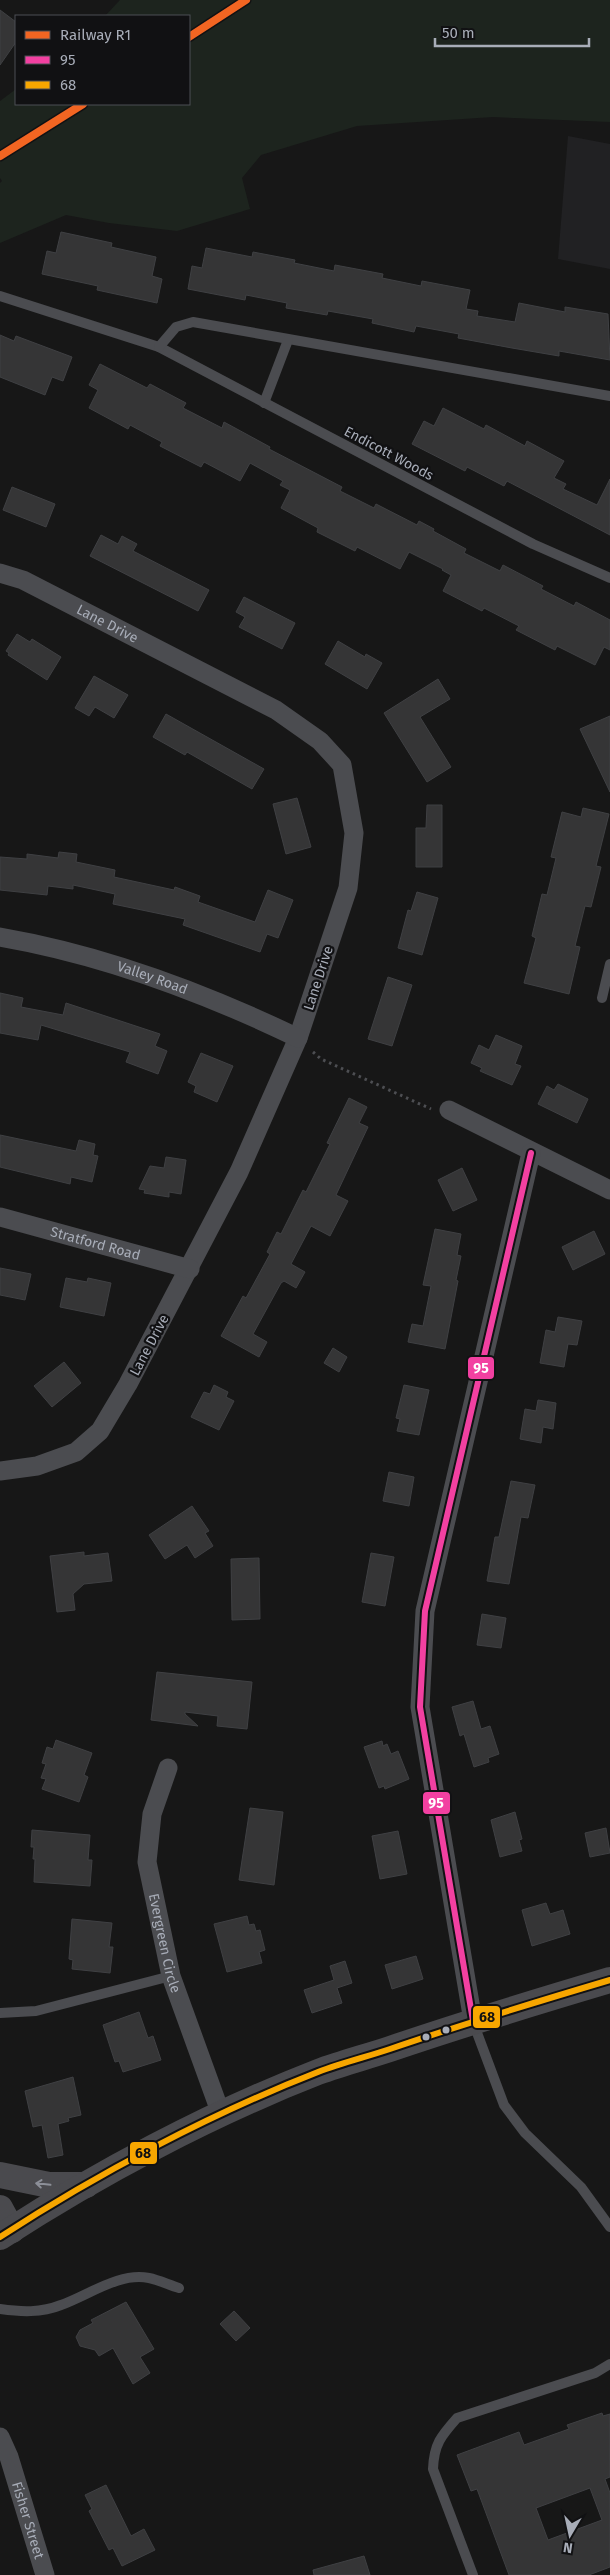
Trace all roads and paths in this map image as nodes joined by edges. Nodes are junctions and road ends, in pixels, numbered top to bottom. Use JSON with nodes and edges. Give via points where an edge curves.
{"nodes":[{"id":1,"x":0,"y":296,"type":"edge"},
{"id":2,"x":288,"y":340,"type":"junction"},
{"id":3,"x":159,"y":347,"type":"junction"},
{"id":4,"x":610,"y":396,"type":"edge"},
{"id":5,"x":264,"y":403,"type":"junction"},
{"id":6,"x":0,"y":573,"type":"edge"},
{"id":7,"x":610,"y":578,"type":"edge"},
{"id":8,"x":0,"y":938,"type":"edge"},
{"id":9,"x":610,"y":964,"type":"edge"},
{"id":10,"x":602,"y":998,"type":"dead end"},
{"id":11,"x":298,"y":1038,"type":"junction"},
{"id":12,"x":449,"y":1110,"type":"joint"},
{"id":13,"x":531,"y":1152,"type":"junction"},
{"id":14,"x":610,"y":1190,"type":"edge"},
{"id":15,"x":0,"y":1217,"type":"edge"},
{"id":16,"x":190,"y":1268,"type":"junction"},
{"id":17,"x":0,"y":1472,"type":"edge"},
{"id":18,"x":168,"y":1768,"type":"dead end"},
{"id":19,"x":171,"y":1976,"type":"junction"},
{"id":20,"x":610,"y":1980,"type":"edge"},
{"id":21,"x":0,"y":2012,"type":"edge"},
{"id":22,"x":473,"y":2021,"type":"junction"},
{"id":23,"x":221,"y":2114,"type":"junction"},
{"id":24,"x":0,"y":2175,"type":"edge"},
{"id":25,"x":86,"y":2185,"type":"junction"},
{"id":26,"x":4,"y":2225,"type":"edge"},
{"id":27,"x":610,"y":2226,"type":"edge"},
{"id":28,"x":179,"y":2288,"type":"dead end"},
{"id":29,"x":0,"y":2309,"type":"edge"},
{"id":30,"x":610,"y":2364,"type":"edge"},
{"id":31,"x":0,"y":2437,"type":"edge"},
{"id":32,"x":45,"y":2575,"type":"edge"},
{"id":33,"x":473,"y":2575,"type":"edge"}],
"edges":[{"from":1,"to":3,"type":"lane","name":"Endicott Woods"},
{"from":2,"to":3,"type":"lane","via":[[193,322],[176,327]]},
{"from":2,"to":4,"type":"lane"},
{"from":2,"to":5,"type":"lane"},
{"from":3,"to":5,"type":"lane","name":"Endicott Woods"},
{"from":5,"to":7,"type":"lane","name":"Endicott Woods","via":[[533,544]]},
{"from":6,"to":11,"type":"street","name":"Lane Drive","via":[[23,580],[276,710],[320,741],[342,765],[354,833],[348,888]]},
{"from":8,"to":11,"type":"street","name":"Valley Road","via":[[51,947],[167,982],[218,1000]]},
{"from":9,"to":10,"type":"lane"},
{"from":11,"to":12,"type":"path","via":[[321,1059],[430,1108]]},
{"from":11,"to":16,"type":"street","name":"Lane Drive","via":[[239,1172]]},
{"from":12,"to":13,"type":"street"},
{"from":13,"to":14,"type":"street"},
{"from":13,"to":22,"type":"street","via":[[424,1611],[420,1707]]},
{"from":15,"to":16,"type":"street","name":"Stratford Road"},
{"from":16,"to":17,"type":"street","name":"Lane Drive","via":[[100,1431],[76,1452],[37,1466]]},
{"from":18,"to":19,"type":"street","name":"Evergreen Circle","via":[[152,1814],[148,1862]]},
{"from":19,"to":21,"type":"lane","via":[[36,2011]]},
{"from":19,"to":23,"type":"street","name":"Evergreen Circle"},
{"from":20,"to":22,"type":"main road"},
{"from":22,"to":23,"type":"main road","via":[[320,2072]]},
{"from":22,"to":27,"type":"lane","via":[[504,2106],[525,2133],[581,2187]]},
{"from":23,"to":25,"type":"main road"},
{"from":25,"to":24,"type":"main road","one_way":true,"via":[[49,2185]]},
{"from":25,"to":26,"type":"main road"},
{"from":28,"to":29,"type":"lane","via":[[148,2278],[127,2278],[60,2306],[38,2311]]},
{"from":30,"to":33,"type":"lane","via":[[595,2373],[457,2418],[441,2436],[434,2452],[433,2469]]},
{"from":31,"to":32,"type":"street","name":"Fisher Street"}]}
